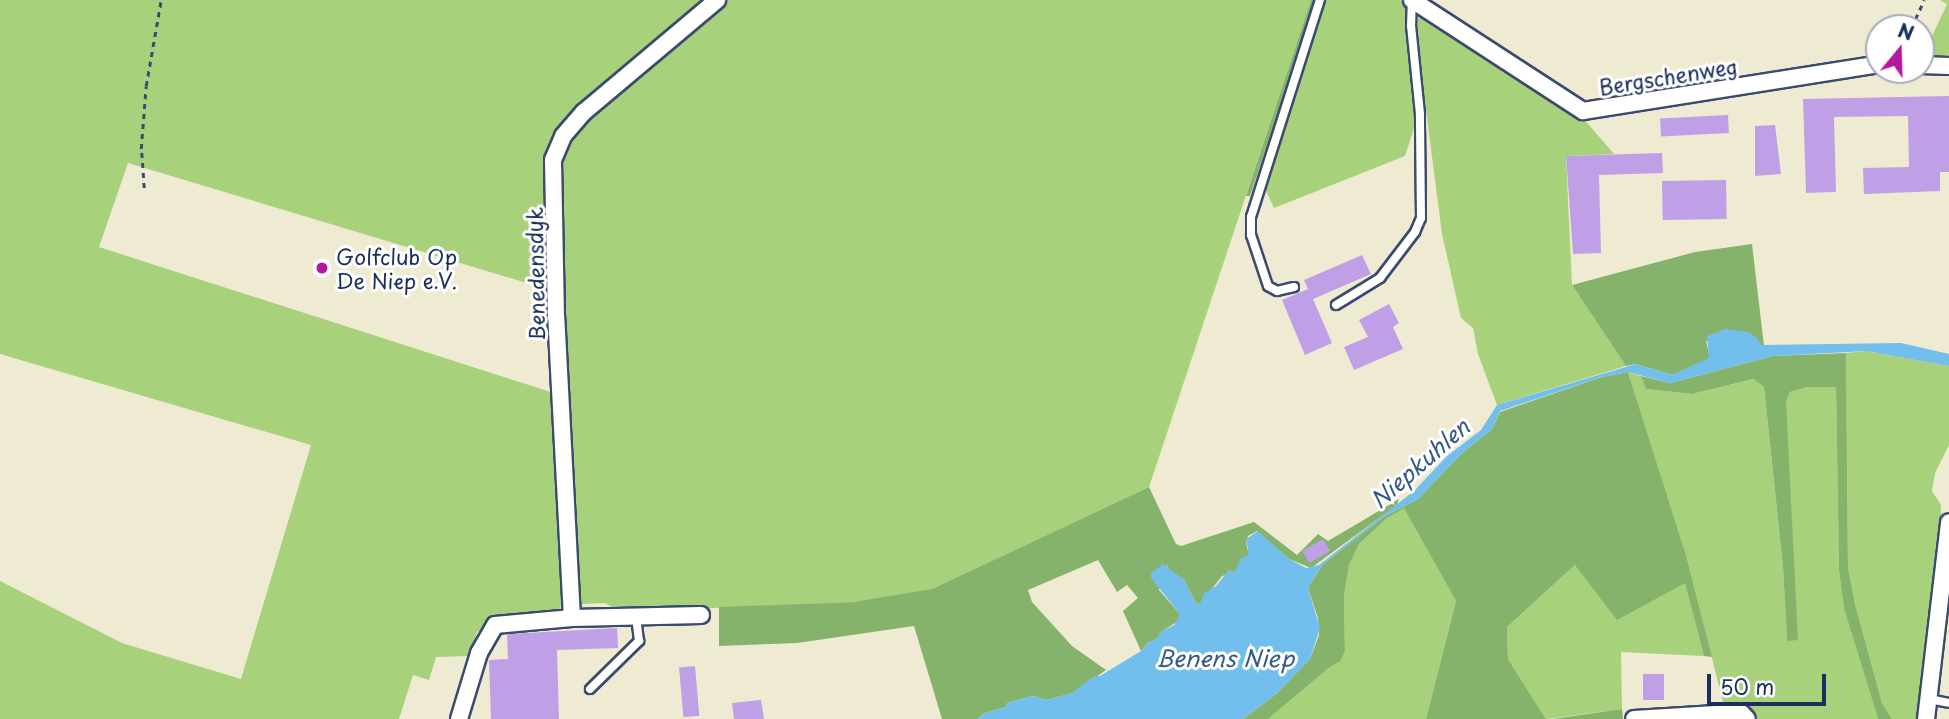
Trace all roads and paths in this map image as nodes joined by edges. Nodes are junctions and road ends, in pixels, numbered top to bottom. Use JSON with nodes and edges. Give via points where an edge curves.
{"nodes":[{"id":1,"x":161,"y":0,"type":"edge"},
{"id":2,"x":717,"y":0,"type":"edge"},
{"id":3,"x":1320,"y":0,"type":"edge"},
{"id":4,"x":1412,"y":0,"type":"edge"},
{"id":5,"x":1865,"y":66,"type":"edge"},
{"id":6,"x":144,"y":188,"type":"dead end"},
{"id":7,"x":1294,"y":287,"type":"dead end"},
{"id":8,"x":1336,"y":306,"type":"dead end"},
{"id":9,"x":1949,"y":522,"type":"edge"},
{"id":10,"x":701,"y":615,"type":"dead end"},
{"id":11,"x":636,"y":616,"type":"junction"},
{"id":12,"x":572,"y":618,"type":"junction"},
{"id":13,"x":590,"y":689,"type":"dead end"},
{"id":14,"x":1929,"y":699,"type":"junction"},
{"id":15,"x":1949,"y":703,"type":"edge"},
{"id":16,"x":458,"y":719,"type":"edge"},
{"id":17,"x":1634,"y":719,"type":"edge"},
{"id":18,"x":1747,"y":719,"type":"edge"},
{"id":19,"x":1926,"y":719,"type":"edge"}],
"edges":[{"from":1,"to":6,"type":"path","via":[[146,86],[141,149]]},
{"from":2,"to":12,"type":"street","name":"Benedensdyk","via":[[584,112],[563,136],[554,160],[556,317]]},
{"from":3,"to":7,"type":"lane","via":[[1251,217],[1251,235],[1268,286],[1277,291]]},
{"from":4,"to":5,"type":"street","name":"Bergschenweg","via":[[1583,111]]},
{"from":4,"to":8,"type":"lane","via":[[1421,218],[1380,278]]},
{"from":9,"to":14,"type":"street"},
{"from":10,"to":11,"type":"street"},
{"from":11,"to":12,"type":"street"},
{"from":11,"to":13,"type":"lane","via":[[639,641]]},
{"from":12,"to":16,"type":"street","via":[[495,625],[479,653]]},
{"from":14,"to":15,"type":"lane"},
{"from":14,"to":19,"type":"street"},
{"from":17,"to":18,"type":"street","via":[[1732,713]]}]}
